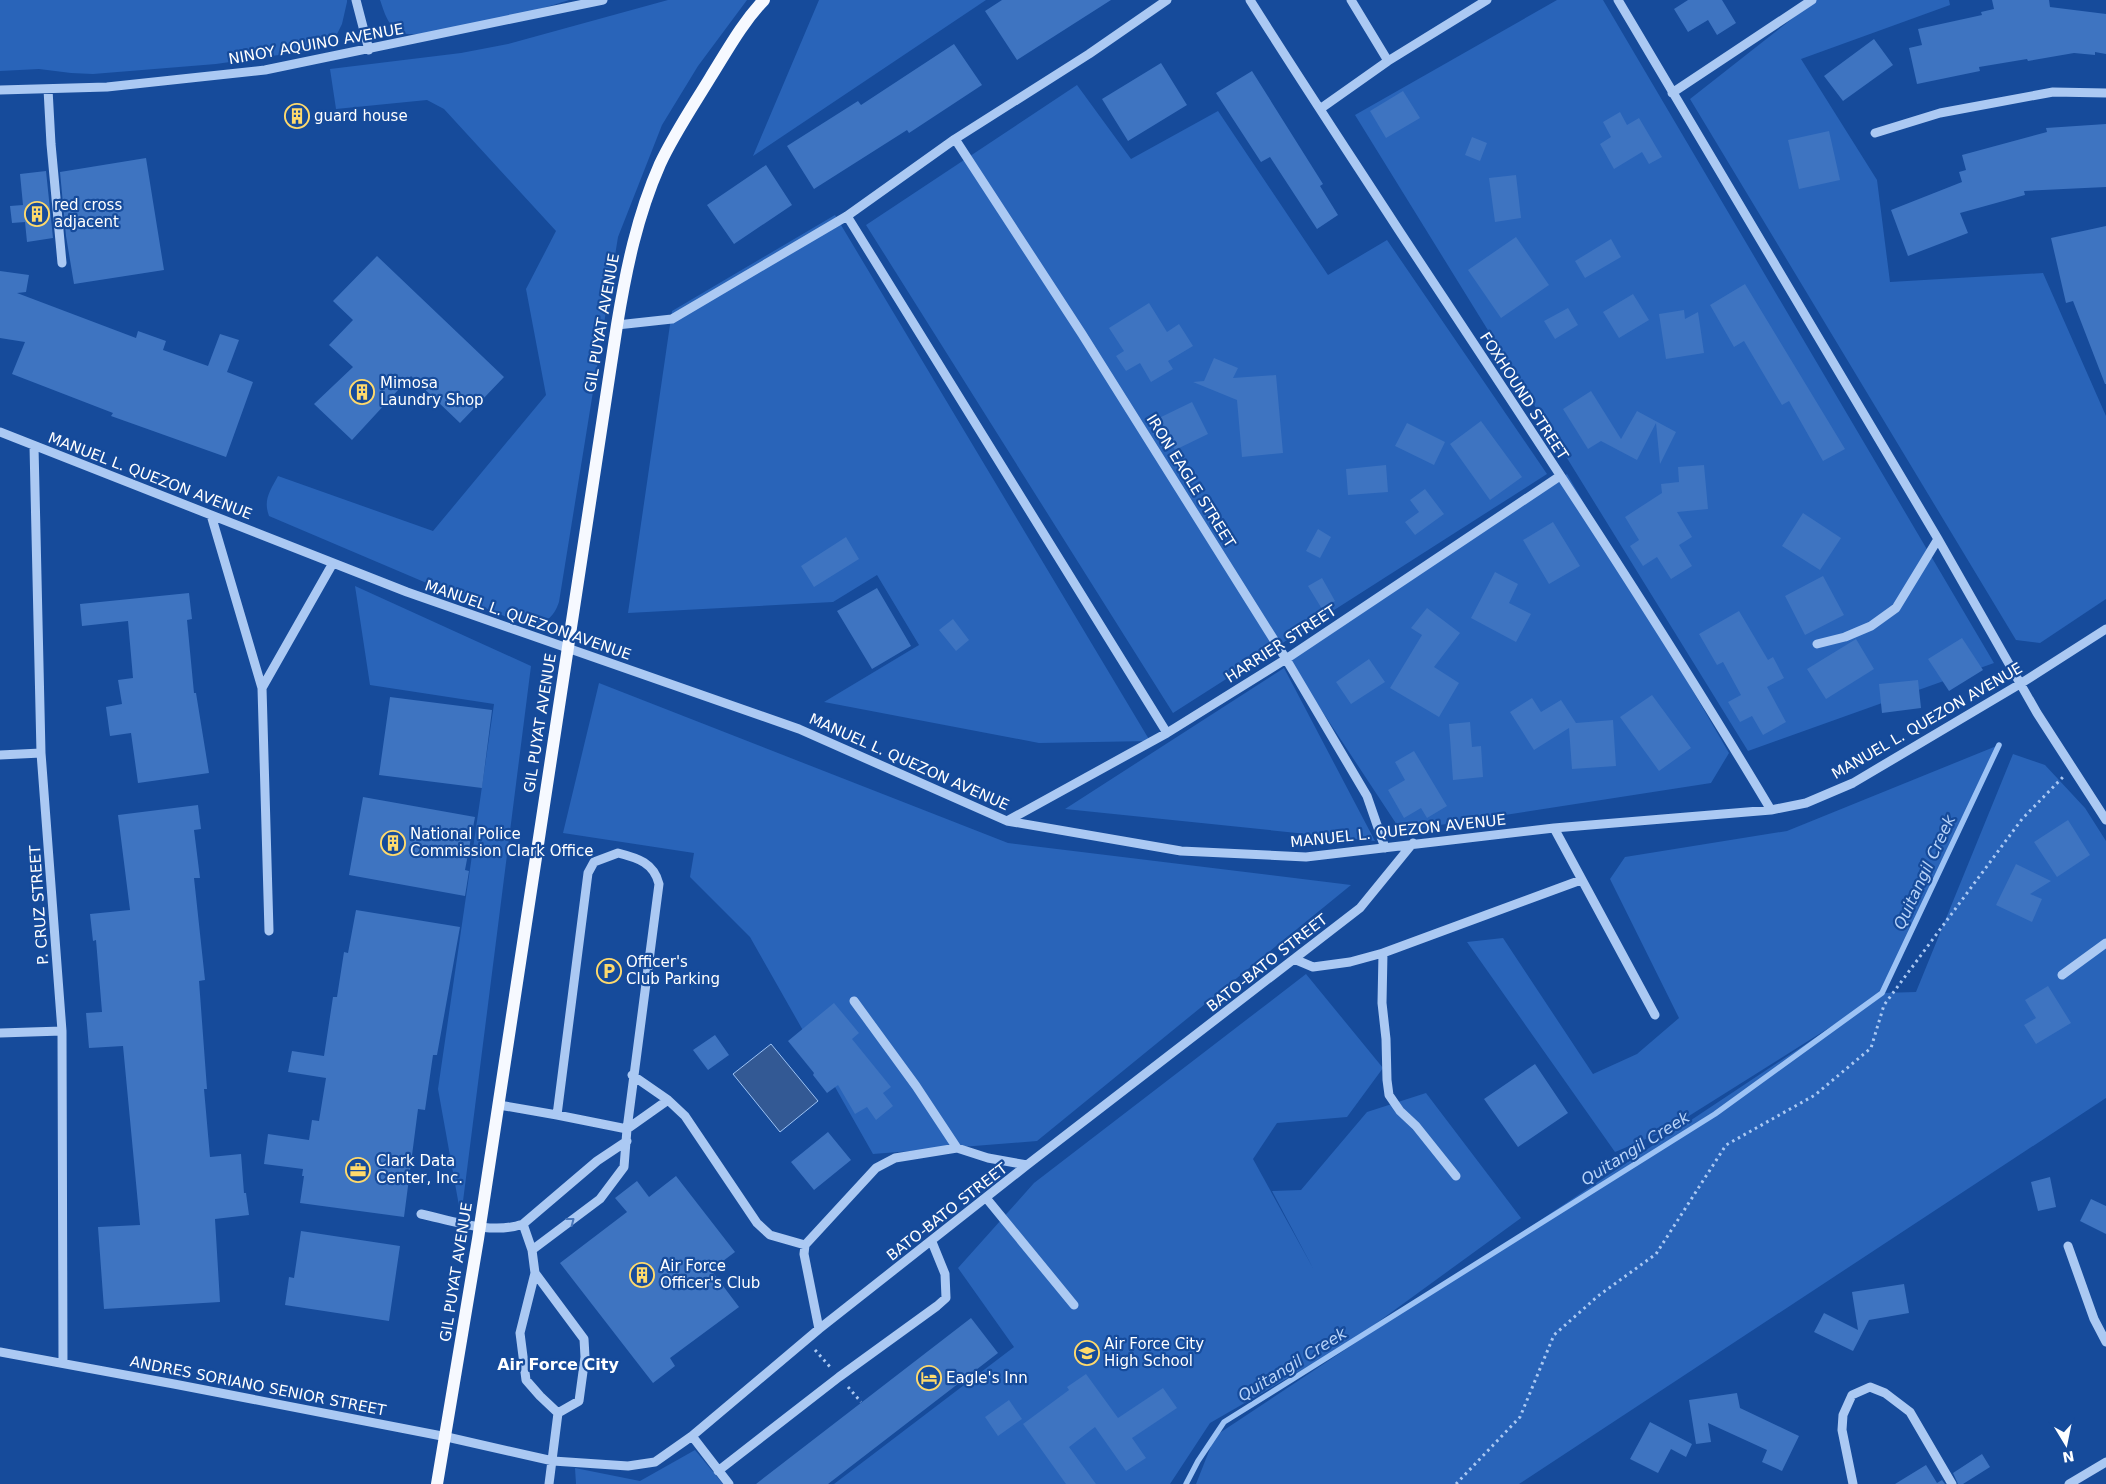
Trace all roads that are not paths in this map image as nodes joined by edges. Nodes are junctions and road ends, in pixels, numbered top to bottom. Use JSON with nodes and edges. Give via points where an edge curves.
{"nodes":[{"id":1,"x":356,"y":0,"type":"edge"},
{"id":2,"x":604,"y":0,"type":"edge"},
{"id":3,"x":764,"y":0,"type":"edge"},
{"id":4,"x":1167,"y":0,"type":"edge"},
{"id":5,"x":1250,"y":0,"type":"edge"},
{"id":6,"x":1351,"y":0,"type":"edge"},
{"id":7,"x":1487,"y":0,"type":"edge"},
{"id":8,"x":1618,"y":0,"type":"edge"},
{"id":9,"x":1812,"y":0,"type":"edge"},
{"id":10,"x":369,"y":50,"type":"junction"},
{"id":11,"x":1388,"y":61,"type":"junction"},
{"id":12,"x":48,"y":89,"type":"junction"},
{"id":13,"x":0,"y":90,"type":"edge"},
{"id":14,"x":1672,"y":93,"type":"junction"},
{"id":15,"x":2106,"y":93,"type":"edge"},
{"id":16,"x":1320,"y":109,"type":"junction"},
{"id":17,"x":1875,"y":133,"type":"dead end"},
{"id":18,"x":955,"y":139,"type":"junction"},
{"id":19,"x":847,"y":216,"type":"junction"},
{"id":20,"x":62,"y":263,"type":"dead end"},
{"id":21,"x":617,"y":325,"type":"junction"},
{"id":22,"x":0,"y":432,"type":"edge"},
{"id":23,"x":34,"y":446,"type":"junction"},
{"id":24,"x":1560,"y":476,"type":"junction"},
{"id":25,"x":211,"y":514,"type":"junction"},
{"id":26,"x":1938,"y":540,"type":"junction"},
{"id":27,"x":333,"y":563,"type":"junction"},
{"id":28,"x":2106,"y":629,"type":"edge"},
{"id":29,"x":1817,"y":644,"type":"dead end"},
{"id":30,"x":568,"y":649,"type":"junction"},
{"id":31,"x":1286,"y":659,"type":"junction"},
{"id":32,"x":2020,"y":684,"type":"junction"},
{"id":33,"x":262,"y":688,"type":"junction"},
{"id":34,"x":1167,"y":733,"type":"junction"},
{"id":35,"x":41,"y":753,"type":"junction"},
{"id":36,"x":0,"y":755,"type":"edge"},
{"id":37,"x":1771,"y":810,"type":"junction"},
{"id":38,"x":2106,"y":820,"type":"edge"},
{"id":39,"x":1007,"y":821,"type":"junction"},
{"id":40,"x":1554,"y":828,"type":"junction"},
{"id":41,"x":1412,"y":843,"type":"junction"},
{"id":42,"x":1385,"y":848,"type":"junction"},
{"id":43,"x":1581,"y":880,"type":"junction"},
{"id":44,"x":269,"y":931,"type":"dead end"},
{"id":45,"x":2106,"y":943,"type":"edge"},
{"id":46,"x":1383,"y":953,"type":"junction"},
{"id":47,"x":1294,"y":959,"type":"junction"},
{"id":48,"x":2062,"y":975,"type":"dead end"},
{"id":49,"x":854,"y":1001,"type":"dead end"},
{"id":50,"x":1655,"y":1015,"type":"dead end"},
{"id":51,"x":62,"y":1031,"type":"junction"},
{"id":52,"x":0,"y":1034,"type":"edge"},
{"id":53,"x":632,"y":1075,"type":"junction"},
{"id":54,"x":668,"y":1100,"type":"junction"},
{"id":55,"x":499,"y":1105,"type":"junction"},
{"id":56,"x":558,"y":1115,"type":"junction"},
{"id":57,"x":626,"y":1129,"type":"junction"},
{"id":58,"x":627,"y":1140,"type":"junction"},
{"id":59,"x":957,"y":1148,"type":"junction"},
{"id":60,"x":1028,"y":1165,"type":"junction"},
{"id":61,"x":1456,"y":1176,"type":"dead end"},
{"id":62,"x":987,"y":1199,"type":"junction"},
{"id":63,"x":422,"y":1214,"type":"dead end"},
{"id":64,"x":523,"y":1224,"type":"junction"},
{"id":65,"x":480,"y":1226,"type":"junction"},
{"id":66,"x":932,"y":1242,"type":"junction"},
{"id":67,"x":805,"y":1245,"type":"junction"},
{"id":68,"x":2068,"y":1246,"type":"dead end"},
{"id":69,"x":532,"y":1250,"type":"junction"},
{"id":70,"x":535,"y":1273,"type":"junction"},
{"id":71,"x":1074,"y":1306,"type":"dead end"},
{"id":72,"x":819,"y":1330,"type":"junction"},
{"id":73,"x":2106,"y":1342,"type":"edge"},
{"id":74,"x":0,"y":1352,"type":"edge"},
{"id":75,"x":64,"y":1363,"type":"junction"},
{"id":76,"x":558,"y":1412,"type":"junction"},
{"id":77,"x":692,"y":1436,"type":"junction"},
{"id":78,"x":447,"y":1437,"type":"junction"},
{"id":79,"x":553,"y":1461,"type":"junction"},
{"id":80,"x":2106,"y":1462,"type":"edge"},
{"id":81,"x":718,"y":1471,"type":"junction"},
{"id":82,"x":438,"y":1484,"type":"edge"},
{"id":83,"x":549,"y":1484,"type":"edge"},
{"id":84,"x":729,"y":1484,"type":"edge"},
{"id":85,"x":1853,"y":1484,"type":"edge"},
{"id":86,"x":1952,"y":1484,"type":"edge"},
{"id":87,"x":2069,"y":1484,"type":"edge"}],
"edges":[{"from":1,"to":10,"type":"street"},
{"from":2,"to":10,"type":"street","name":"NINOY AQUINO AVENUE"},
{"from":3,"to":21,"type":"main road","name":"GIL PUYAT AVENUE","via":[[730,45],[660,164],[633,241]]},
{"from":4,"to":18,"type":"street"},
{"from":5,"to":16,"type":"street","name":"FOXHOUND STREET"},
{"from":6,"to":11,"type":"street"},
{"from":7,"to":11,"type":"street"},
{"from":8,"to":14,"type":"street"},
{"from":9,"to":14,"type":"street"},
{"from":10,"to":12,"type":"street","name":"NINOY AQUINO AVENUE","via":[[265,70],[106,87]]},
{"from":11,"to":16,"type":"street"},
{"from":12,"to":13,"type":"street","name":"NINOY AQUINO AVENUE"},
{"from":12,"to":20,"type":"street"},
{"from":14,"to":26,"type":"street"},
{"from":15,"to":17,"type":"street","via":[[2053,92],[1940,113]]},
{"from":16,"to":24,"type":"street","name":"FOXHOUND STREET"},
{"from":18,"to":19,"type":"street"},
{"from":18,"to":31,"type":"street","name":"IRON EAGLE STREET","via":[[1093,350]]},
{"from":19,"to":21,"type":"street","via":[[672,320]]},
{"from":19,"to":34,"type":"street"},
{"from":21,"to":30,"type":"main road","name":"GIL PUYAT AVENUE"},
{"from":22,"to":23,"type":"street","name":"MANUEL L. QUEZON AVENUE"},
{"from":23,"to":25,"type":"street","name":"MANUEL L. QUEZON AVENUE"},
{"from":23,"to":35,"type":"street","name":"P. CRUZ STREET"},
{"from":24,"to":31,"type":"street","name":"HARRIER STREET"},
{"from":24,"to":37,"type":"street","name":"FOXHOUND STREET","via":[[1718,721]]},
{"from":25,"to":27,"type":"street","name":"MANUEL L. QUEZON AVENUE"},
{"from":25,"to":33,"type":"street"},
{"from":26,"to":29,"type":"street","via":[[1896,608],[1854,634]]},
{"from":26,"to":32,"type":"street"},
{"from":27,"to":30,"type":"street","name":"MANUEL L. QUEZON AVENUE"},
{"from":27,"to":33,"type":"street"},
{"from":28,"to":32,"type":"street","name":"MANUEL L. QUEZON AVENUE"},
{"from":30,"to":39,"type":"street","name":"MANUEL L. QUEZON AVENUE","via":[[799,728]]},
{"from":30,"to":55,"type":"main road","name":"GIL PUYAT AVENUE"},
{"from":31,"to":34,"type":"street","name":"HARRIER STREET"},
{"from":31,"to":42,"type":"street","name":"IRON EAGLE STREET","via":[[1368,796]]},
{"from":32,"to":37,"type":"street","name":"MANUEL L. QUEZON AVENUE","via":[[1853,783],[1806,803]]},
{"from":32,"to":38,"type":"street"},
{"from":33,"to":44,"type":"street"},
{"from":34,"to":39,"type":"street","name":"HARRIER STREET"},
{"from":35,"to":36,"type":"street"},
{"from":35,"to":51,"type":"street","name":"P. CRUZ STREET"},
{"from":37,"to":40,"type":"street","name":"MANUEL L. QUEZON AVENUE"},
{"from":39,"to":42,"type":"street","name":"MANUEL L. QUEZON AVENUE","via":[[1181,851],[1306,857]]},
{"from":40,"to":41,"type":"street","name":"MANUEL L. QUEZON AVENUE"},
{"from":40,"to":43,"type":"street"},
{"from":41,"to":42,"type":"street","name":"MANUEL L. QUEZON AVENUE"},
{"from":41,"to":47,"type":"street","name":"BATO-BATO STREET","via":[[1360,908]]},
{"from":43,"to":46,"type":"street"},
{"from":43,"to":50,"type":"street"},
{"from":45,"to":48,"type":"street"},
{"from":46,"to":47,"type":"street","via":[[1313,967]]},
{"from":46,"to":61,"type":"street","via":[[1382,1003],[1389,1096]]},
{"from":47,"to":60,"type":"street","name":"BATO-BATO STREET"},
{"from":49,"to":59,"type":"street"},
{"from":51,"to":52,"type":"street"},
{"from":51,"to":75,"type":"street","name":"P. CRUZ STREET"},
{"from":53,"to":54,"type":"street"},
{"from":53,"to":56,"type":"street","via":[[659,884],[649,864],[618,853],[594,862],[588,873]]},
{"from":53,"to":57,"type":"street"},
{"from":54,"to":57,"type":"street"},
{"from":54,"to":67,"type":"street","via":[[685,1116],[757,1223],[770,1235]]},
{"from":55,"to":56,"type":"street"},
{"from":55,"to":65,"type":"main road","name":"GIL PUYAT AVENUE"},
{"from":56,"to":57,"type":"street"},
{"from":57,"to":58,"type":"street"},
{"from":58,"to":64,"type":"street","via":[[597,1161]]},
{"from":69,"to":58,"type":"street","one_way":true,"via":[[600,1199],[624,1167]]},
{"from":59,"to":60,"type":"street","via":[[988,1158]]},
{"from":59,"to":67,"type":"street","via":[[895,1158],[876,1168]]},
{"from":60,"to":62,"type":"street","name":"BATO-BATO STREET"},
{"from":62,"to":66,"type":"street","name":"BATO-BATO STREET"},
{"from":62,"to":71,"type":"street"},
{"from":63,"to":65,"type":"street"},
{"from":64,"to":65,"type":"street","via":[[510,1228]]},
{"from":64,"to":69,"type":"street"},
{"from":65,"to":78,"type":"main road","name":"GIL PUYAT AVENUE"},
{"from":66,"to":72,"type":"street","name":"BATO-BATO STREET"},
{"from":66,"to":81,"type":"street","via":[[944,1274],[946,1298],[839,1376]]},
{"from":67,"to":72,"type":"street"},
{"from":68,"to":73,"type":"street","via":[[2094,1319]]},
{"from":69,"to":70,"type":"street"},
{"from":70,"to":76,"type":"street","via":[[520,1333],[526,1380]]},
{"from":70,"to":76,"type":"street","via":[[584,1339],[579,1401]]},
{"from":72,"to":77,"type":"street","name":"BATO-BATO STREET"},
{"from":74,"to":75,"type":"street","name":"ANDRES SORIANO SENIOR STREET"},
{"from":75,"to":78,"type":"street","name":"ANDRES SORIANO SENIOR STREET"},
{"from":76,"to":79,"type":"street"},
{"from":77,"to":79,"type":"street","name":"BATO-BATO STREET","via":[[655,1462],[628,1466]]},
{"from":77,"to":81,"type":"street"},
{"from":78,"to":79,"type":"street","name":"BATO-BATO STREET"},
{"from":78,"to":82,"type":"main road","name":"GIL PUYAT AVENUE"},
{"from":79,"to":83,"type":"street"},
{"from":80,"to":87,"type":"street"},
{"from":81,"to":84,"type":"street"},
{"from":85,"to":86,"type":"street","via":[[1842,1430],[1843,1415],[1852,1395],[1870,1387],[1885,1393],[1910,1412]]}]}
